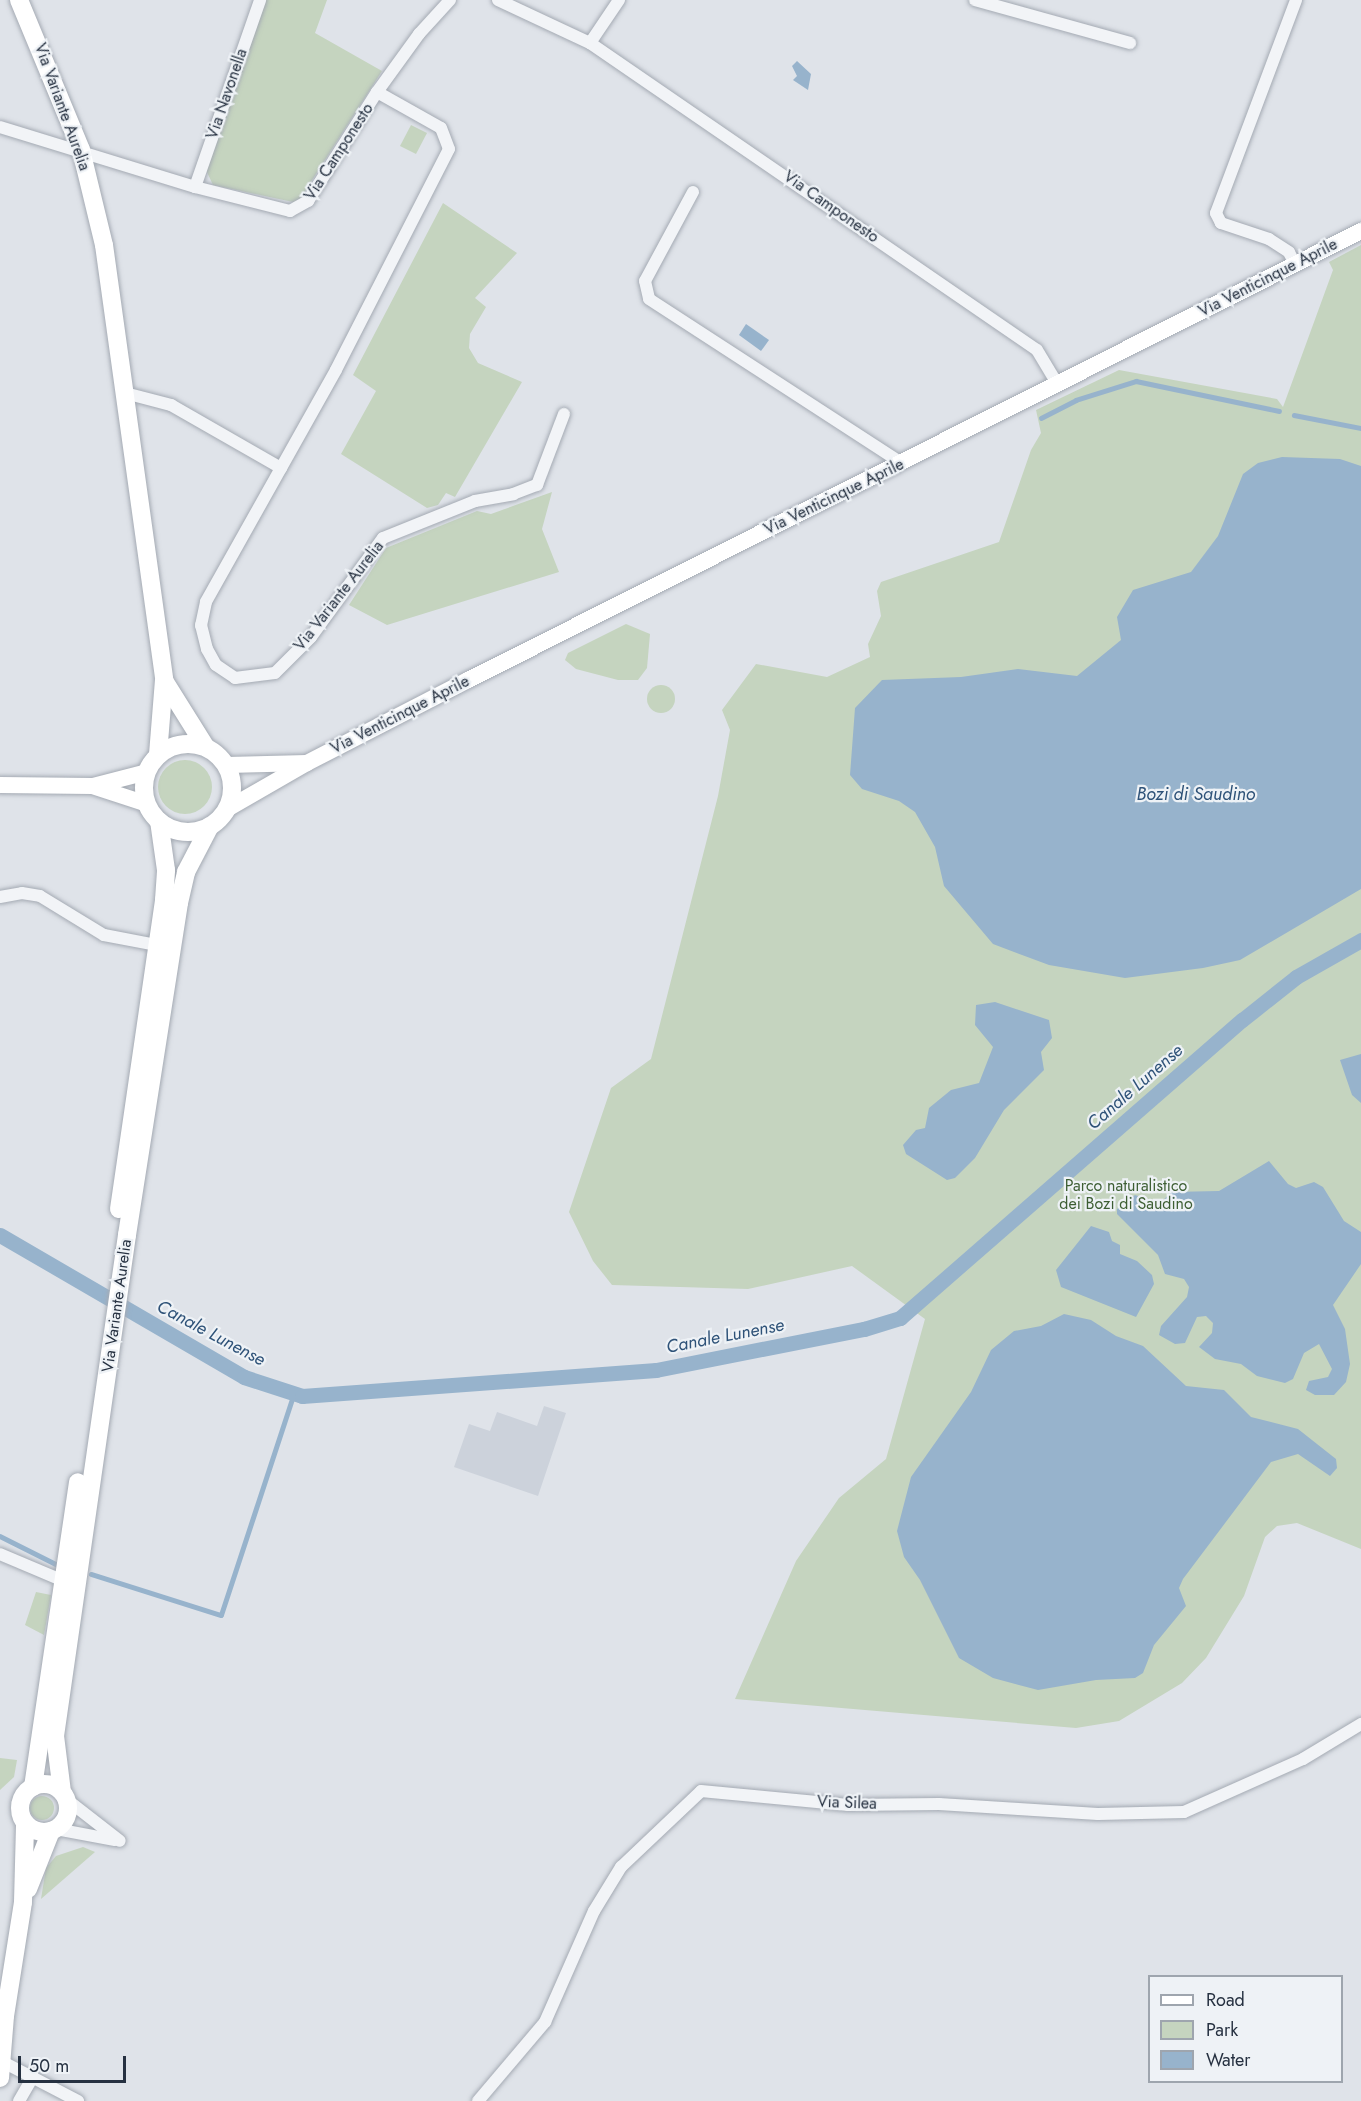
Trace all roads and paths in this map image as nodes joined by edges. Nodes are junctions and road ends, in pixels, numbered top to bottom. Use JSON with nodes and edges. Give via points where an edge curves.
{"nodes":[{"id":1,"x":19,"y":0,"type":"edge"},
{"id":2,"x":260,"y":0,"type":"edge"},
{"id":3,"x":450,"y":0,"type":"edge"},
{"id":4,"x":498,"y":0,"type":"edge"},
{"id":5,"x":619,"y":0,"type":"edge"},
{"id":6,"x":975,"y":0,"type":"edge"},
{"id":7,"x":1296,"y":0,"type":"edge"},
{"id":8,"x":590,"y":43,"type":"junction"},
{"id":9,"x":1130,"y":43,"type":"dead end"},
{"id":10,"x":377,"y":93,"type":"junction"},
{"id":11,"x":0,"y":128,"type":"edge"},
{"id":12,"x":81,"y":150,"type":"junction"},
{"id":13,"x":195,"y":187,"type":"junction"},
{"id":14,"x":693,"y":192,"type":"dead end"},
{"id":15,"x":1361,"y":231,"type":"edge"},
{"id":16,"x":1295,"y":264,"type":"junction"},
{"id":17,"x":1058,"y":384,"type":"junction"},
{"id":18,"x":125,"y":393,"type":"junction"},
{"id":19,"x":564,"y":414,"type":"dead end"},
{"id":20,"x":902,"y":464,"type":"junction"},
{"id":21,"x":281,"y":468,"type":"junction"},
{"id":22,"x":164,"y":680,"type":"junction"},
{"id":23,"x":205,"y":747,"type":"junction"},
{"id":24,"x":158,"y":755,"type":"junction"},
{"id":25,"x":307,"y":763,"type":"junction"},
{"id":26,"x":226,"y":765,"type":"junction"},
{"id":27,"x":147,"y":772,"type":"junction"},
{"id":28,"x":0,"y":785,"type":"edge"},
{"id":29,"x":92,"y":786,"type":"junction"},
{"id":30,"x":147,"y":804,"type":"junction"},
{"id":31,"x":227,"y":809,"type":"junction"},
{"id":32,"x":159,"y":821,"type":"junction"},
{"id":33,"x":210,"y":826,"type":"junction"},
{"id":34,"x":0,"y":897,"type":"edge"},
{"id":35,"x":157,"y":945,"type":"junction"},
{"id":36,"x":108,"y":1320,"type":"junction"},
{"id":37,"x":0,"y":1554,"type":"edge"},
{"id":38,"x":64,"y":1581,"type":"junction"},
{"id":39,"x":1361,"y":1724,"type":"edge"},
{"id":40,"x":33,"y":1787,"type":"junction"},
{"id":41,"x":64,"y":1796,"type":"junction"},
{"id":42,"x":25,"y":1824,"type":"junction"},
{"id":43,"x":53,"y":1830,"type":"junction"},
{"id":44,"x":23,"y":1902,"type":"junction"},
{"id":45,"x":2,"y":2014,"type":"edge"},
{"id":46,"x":1,"y":2070,"type":"edge"},
{"id":47,"x":33,"y":2077,"type":"junction"},
{"id":48,"x":19,"y":2101,"type":"edge"},
{"id":49,"x":78,"y":2101,"type":"edge"},
{"id":50,"x":478,"y":2101,"type":"edge"}],
"edges":[{"from":1,"to":12,"type":"main road","name":"Via Variante Aurelia"},
{"from":2,"to":13,"type":"street","name":"Via Navonella"},
{"from":3,"to":10,"type":"street","name":"Via Camponesto","via":[[419,34]]},
{"from":4,"to":8,"type":"street","name":"Via Camponesto"},
{"from":5,"to":8,"type":"street"},
{"from":6,"to":9,"type":"street"},
{"from":7,"to":16,"type":"street","via":[[1216,213],[1221,224],[1269,239],[1289,252]]},
{"from":8,"to":17,"type":"street","name":"Via Camponesto","via":[[1037,350]]},
{"from":10,"to":13,"type":"street","name":"Via Camponesto","via":[[302,207],[290,211]]},
{"from":10,"to":21,"type":"street","name":"Via Variante Aurelia","via":[[441,128],[449,149]]},
{"from":11,"to":12,"type":"street","name":"Via Camponesto"},
{"from":12,"to":13,"type":"street","name":"Via Camponesto","via":[[108,162]]},
{"from":12,"to":18,"type":"main road","name":"Via Variante Aurelia","via":[[104,245]]},
{"from":14,"to":20,"type":"street","via":[[645,281],[649,299]]},
{"from":15,"to":16,"type":"main road","name":"Via Venticinque Aprile"},
{"from":16,"to":17,"type":"main road","name":"Via Venticinque Aprile"},
{"from":17,"to":20,"type":"main road","name":"Via Venticinque Aprile"},
{"from":18,"to":21,"type":"street","via":[[171,405]]},
{"from":18,"to":22,"type":"main road","name":"Via Variante Aurelia"},
{"from":19,"to":21,"type":"street","name":"Via Variante Aurelia","via":[[537,485],[475,501],[383,538],[311,637],[275,673],[235,678],[216,665],[207,649],[201,625],[206,602]]},
{"from":20,"to":25,"type":"main road","name":"Via Venticinque Aprile"},
{"from":22,"to":23,"type":"main road","name":"Via Variante Aurelia"},
{"from":22,"to":24,"type":"main road","name":"Via Variante Aurelia"},
{"from":23,"to":24,"type":"main road","via":[[180,744]]},
{"from":23,"to":26,"type":"main road"},
{"from":24,"to":27,"type":"main road"},
{"from":25,"to":26,"type":"main road","name":"Via Venticinque Aprile"},
{"from":25,"to":31,"type":"main road","name":"Via Venticinque Aprile"},
{"from":26,"to":31,"type":"main road","via":[[232,780]]},
{"from":27,"to":29,"type":"main road"},
{"from":27,"to":30,"type":"main road"},
{"from":28,"to":29,"type":"main road"},
{"from":29,"to":30,"type":"main road"},
{"from":30,"to":32,"type":"main road"},
{"from":31,"to":33,"type":"main road"},
{"from":32,"to":33,"type":"main road","via":[[184,832]]},
{"from":32,"to":35,"type":"main road","name":"Via Variante Aurelia","via":[[166,870]]},
{"from":33,"to":36,"type":"main road","name":"Via Variante Aurelia","via":[[186,872],[179,903],[120,1279]]},
{"from":34,"to":35,"type":"street","via":[[22,893],[40,896],[104,935]]},
{"from":35,"to":36,"type":"main road","name":"Via Variante Aurelia","via":[[111,1262]]},
{"from":36,"to":38,"type":"main road","name":"Via Variante Aurelia"},
{"from":36,"to":41,"type":"main road","name":"Via Variante Aurelia","via":[[55,1736]]},
{"from":37,"to":38,"type":"street"},
{"from":38,"to":40,"type":"main road","name":"Via Variante Aurelia"},
{"from":39,"to":50,"type":"street","name":"Via Silea","via":[[1303,1759],[1184,1812],[1098,1814],[939,1804],[848,1804],[701,1791],[621,1867],[594,1911],[545,2022]]},
{"from":40,"to":41,"type":"main road","via":[[48,1785]]},
{"from":40,"to":42,"type":"main road","name":"Via Variante Aurelia","via":[[21,1802]]},
{"from":41,"to":43,"type":"main road","name":"Via Variante Aurelia","via":[[67,1813]]},
{"from":41,"to":43,"type":"street","via":[[120,1841]]},
{"from":42,"to":43,"type":"main road","via":[[37,1831]]},
{"from":42,"to":44,"type":"main road","name":"Via Variante Aurelia"},
{"from":43,"to":44,"type":"main road","name":"Via Variante Aurelia"},
{"from":44,"to":45,"type":"main road","name":"Via Variante Aurelia"},
{"from":45,"to":46,"type":"main road","name":"Via Variante Aurelia"},
{"from":46,"to":47,"type":"street"},
{"from":47,"to":48,"type":"street"},
{"from":47,"to":49,"type":"street"}]}
